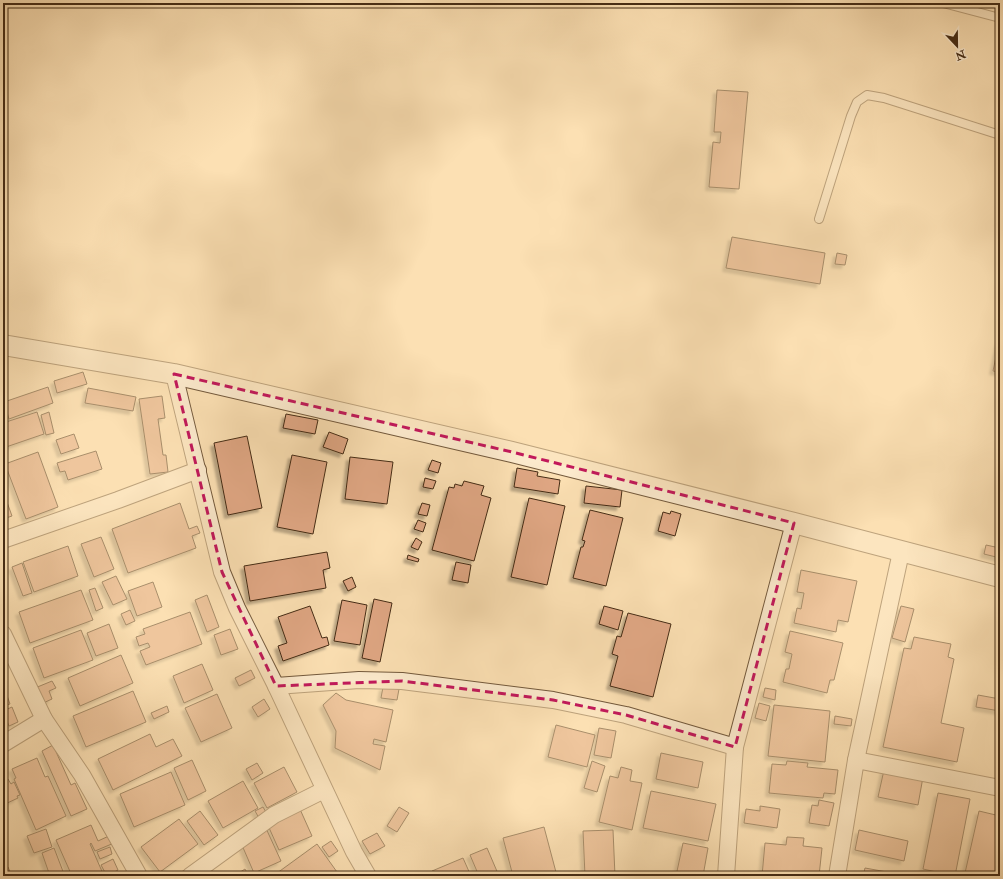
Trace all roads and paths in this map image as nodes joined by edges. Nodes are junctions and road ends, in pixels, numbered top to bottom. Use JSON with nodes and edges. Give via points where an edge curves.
{"nodes":[{"id":1,"x":943,"y":3,"type":"edge"},
{"id":2,"x":1000,"y":18,"type":"edge"},
{"id":3,"x":1000,"y":135,"type":"edge"},
{"id":4,"x":819,"y":219,"type":"dead end"},
{"id":5,"x":3,"y":345,"type":"edge"},
{"id":6,"x":174,"y":374,"type":"junction"},
{"id":7,"x":198,"y":470,"type":"junction"},
{"id":8,"x":794,"y":523,"type":"junction"},
{"id":9,"x":3,"y":540,"type":"edge"},
{"id":10,"x":901,"y":552,"type":"junction"},
{"id":11,"x":1000,"y":578,"type":"edge"},
{"id":12,"x":3,"y":634,"type":"edge"},
{"id":13,"x":276,"y":686,"type":"junction"},
{"id":14,"x":44,"y":719,"type":"junction"},
{"id":15,"x":3,"y":744,"type":"edge"},
{"id":16,"x":735,"y":747,"type":"junction"},
{"id":17,"x":856,"y":760,"type":"junction"},
{"id":18,"x":1000,"y":788,"type":"edge"},
{"id":19,"x":324,"y":790,"type":"junction"},
{"id":20,"x":139,"y":876,"type":"edge"},
{"id":21,"x":190,"y":876,"type":"edge"},
{"id":22,"x":368,"y":876,"type":"edge"},
{"id":23,"x":726,"y":876,"type":"edge"},
{"id":24,"x":837,"y":876,"type":"edge"}],
"edges":[{"from":1,"to":2,"type":"lane"},
{"from":3,"to":4,"type":"lane","via":[[884,98],[867,95],[857,102],[851,116]]},
{"from":5,"to":6,"type":"street"},
{"from":6,"to":7,"type":"street"},
{"from":6,"to":8,"type":"street","via":[[512,452]]},
{"from":7,"to":9,"type":"street"},
{"from":7,"to":13,"type":"street","via":[[222,572],[236,608]]},
{"from":8,"to":10,"type":"street"},
{"from":8,"to":16,"type":"street"},
{"from":10,"to":11,"type":"street"},
{"from":10,"to":17,"type":"street"},
{"from":12,"to":14,"type":"street"},
{"from":13,"to":16,"type":"street","via":[[359,680],[402,681],[537,698],[626,715]]},
{"from":13,"to":19,"type":"street"},
{"from":14,"to":15,"type":"street"},
{"from":14,"to":20,"type":"street","via":[[82,776]]},
{"from":16,"to":23,"type":"street"},
{"from":17,"to":18,"type":"street"},
{"from":17,"to":24,"type":"street"},
{"from":19,"to":21,"type":"street","via":[[274,815]]},
{"from":19,"to":22,"type":"street"}]}
